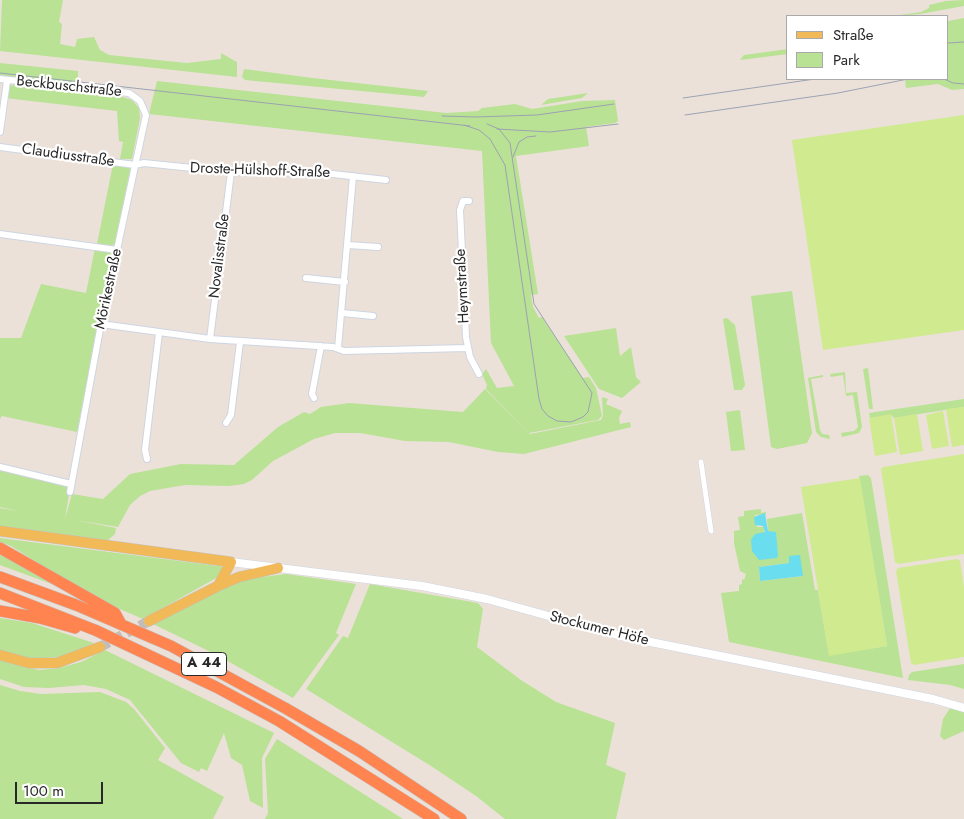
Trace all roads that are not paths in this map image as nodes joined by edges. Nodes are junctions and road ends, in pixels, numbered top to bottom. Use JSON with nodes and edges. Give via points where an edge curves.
{"nodes":[{"id":1,"x":3,"y":80,"type":"edge"},
{"id":2,"x":136,"y":97,"type":"joint"},
{"id":3,"x":0,"y":132,"type":"edge"},
{"id":4,"x":0,"y":147,"type":"edge"},
{"id":5,"x":135,"y":165,"type":"junction"},
{"id":6,"x":231,"y":172,"type":"junction"},
{"id":7,"x":353,"y":176,"type":"junction"},
{"id":8,"x":386,"y":180,"type":"dead end"},
{"id":9,"x":469,"y":201,"type":"dead end"},
{"id":10,"x":0,"y":234,"type":"edge"},
{"id":11,"x":348,"y":245,"type":"junction"},
{"id":12,"x":378,"y":247,"type":"dead end"},
{"id":13,"x":117,"y":250,"type":"junction"},
{"id":14,"x":306,"y":278,"type":"dead end"},
{"id":15,"x":345,"y":282,"type":"junction"},
{"id":16,"x":342,"y":314,"type":"junction"},
{"id":17,"x":372,"y":316,"type":"dead end"},
{"id":18,"x":101,"y":324,"type":"junction"},
{"id":19,"x":159,"y":333,"type":"junction"},
{"id":20,"x":210,"y":339,"type":"junction"},
{"id":21,"x":240,"y":342,"type":"junction"},
{"id":22,"x":321,"y":346,"type":"junction"},
{"id":23,"x":338,"y":348,"type":"junction"},
{"id":24,"x":467,"y":348,"type":"junction"},
{"id":25,"x":479,"y":374,"type":"dead end"},
{"id":26,"x":314,"y":398,"type":"dead end"},
{"id":27,"x":226,"y":423,"type":"dead end"},
{"id":28,"x":147,"y":459,"type":"dead end"},
{"id":29,"x":701,"y":462,"type":"dead end"},
{"id":30,"x":0,"y":467,"type":"edge"},
{"id":31,"x":71,"y":484,"type":"junction"},
{"id":32,"x":70,"y":492,"type":"dead end"},
{"id":33,"x":711,"y":531,"type":"dead end"},
{"id":34,"x":0,"y":532,"type":"edge"},
{"id":35,"x":0,"y":548,"type":"edge"},
{"id":36,"x":232,"y":562,"type":"junction"},
{"id":37,"x":278,"y":568,"type":"junction"},
{"id":38,"x":0,"y":577,"type":"edge"},
{"id":39,"x":218,"y":586,"type":"junction"},
{"id":40,"x":0,"y":593,"type":"edge"},
{"id":41,"x":0,"y":611,"type":"edge"},
{"id":42,"x":149,"y":621,"type":"tunnel mouth"},
{"id":43,"x":121,"y":624,"type":"junction"},
{"id":44,"x":100,"y":648,"type":"tunnel mouth"},
{"id":45,"x":719,"y":648,"type":"dead end"},
{"id":46,"x":147,"y":653,"type":"junction"},
{"id":47,"x":0,"y":655,"type":"edge"},
{"id":48,"x":719,"y":657,"type":"junction"},
{"id":49,"x":964,"y":708,"type":"edge"},
{"id":50,"x":434,"y":819,"type":"edge"},
{"id":51,"x":461,"y":819,"type":"edge"}],
"edges":[{"from":1,"to":2,"type":"street","name":"Beckbuschstraße","via":[[128,93]]},
{"from":1,"to":3,"type":"street"},
{"from":2,"to":5,"type":"street","name":"Mörikestraße","via":[[146,115]]},
{"from":4,"to":5,"type":"street","name":"Claudiusstraße"},
{"from":5,"to":6,"type":"street","name":"Droste-Hülshoff-Straße","via":[[144,163]]},
{"from":5,"to":13,"type":"street","name":"Mörikestraße"},
{"from":6,"to":7,"type":"street","name":"Droste-Hülshoff-Straße","via":[[293,171]]},
{"from":6,"to":20,"type":"street","name":"Novalisstraße"},
{"from":7,"to":8,"type":"street","name":"Droste-Hülshoff-Straße"},
{"from":7,"to":11,"type":"street"},
{"from":9,"to":24,"type":"street","name":"Heymstraße","via":[[463,202],[460,210]]},
{"from":10,"to":13,"type":"street"},
{"from":11,"to":12,"type":"street"},
{"from":11,"to":15,"type":"street"},
{"from":13,"to":18,"type":"street","name":"Mörikestraße"},
{"from":14,"to":15,"type":"street"},
{"from":15,"to":16,"type":"street"},
{"from":16,"to":17,"type":"street"},
{"from":16,"to":23,"type":"street"},
{"from":18,"to":19,"type":"street"},
{"from":18,"to":31,"type":"street","name":"Mörikestraße"},
{"from":19,"to":20,"type":"street"},
{"from":19,"to":28,"type":"street","via":[[145,450]]},
{"from":20,"to":21,"type":"street"},
{"from":21,"to":22,"type":"street"},
{"from":21,"to":27,"type":"street","via":[[231,415]]},
{"from":22,"to":23,"type":"street"},
{"from":22,"to":26,"type":"street","via":[[312,394]]},
{"from":23,"to":24,"type":"street","via":[[377,354]]},
{"from":24,"to":25,"type":"street","name":"Heymstraße"},
{"from":29,"to":33,"type":"street"},
{"from":30,"to":31,"type":"street"},
{"from":31,"to":32,"type":"street","name":"Mörikestraße"},
{"from":34,"to":36,"type":"main road"},
{"from":35,"to":43,"type":"highway","via":[[115,613]]},
{"from":36,"to":37,"type":"street","name":"Stockumer Höfe"},
{"from":36,"to":39,"type":"main road"},
{"from":37,"to":39,"type":"main road","via":[[239,577]]},
{"from":37,"to":48,"type":"street","name":"Stockumer Höfe","via":[[422,586],[487,599],[621,636]]},
{"from":38,"to":43,"type":"highway","number":"A 44"},
{"from":39,"to":42,"type":"main road"},
{"from":40,"to":46,"type":"highway","number":"A 44","via":[[63,616]]},
{"from":41,"to":46,"type":"highway","via":[[73,627],[125,648]]},
{"from":43,"to":51,"type":"highway","number":"A 44","via":[[171,646],[285,708],[359,751]]},
{"from":44,"to":47,"type":"main road","via":[[57,663],[29,663]]},
{"from":45,"to":48,"type":"street"},
{"from":46,"to":50,"type":"highway","number":"A 44","via":[[279,721]]},
{"from":48,"to":49,"type":"street","name":"Stockumer Höfe"}]}
